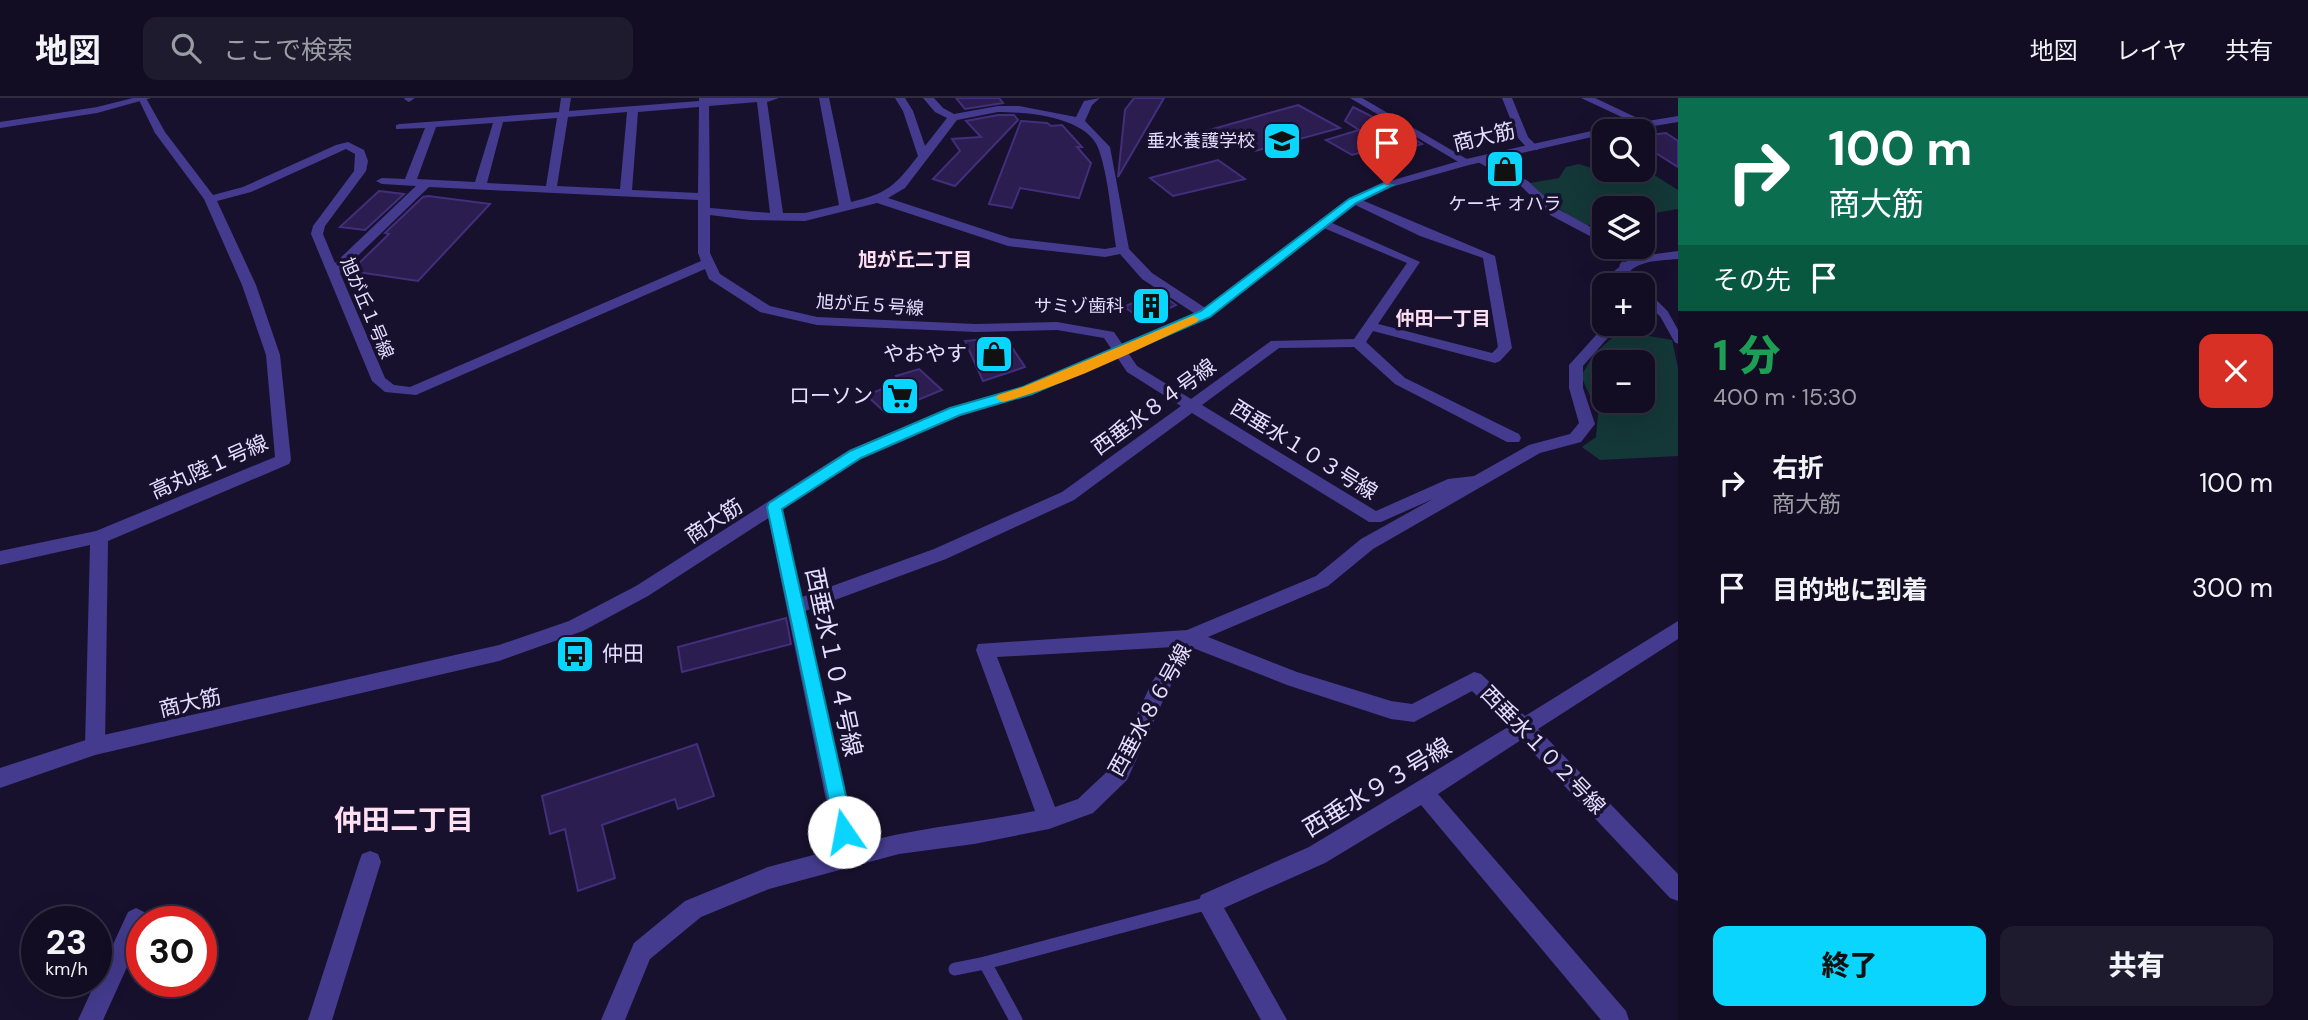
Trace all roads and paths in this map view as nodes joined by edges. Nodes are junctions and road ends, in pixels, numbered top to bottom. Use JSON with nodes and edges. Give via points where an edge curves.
{"nodes":[{"id":1,"x":566,"y":98,"type":"edge"},
{"id":2,"x":774,"y":98,"type":"edge"},
{"id":3,"x":824,"y":98,"type":"edge"},
{"id":4,"x":900,"y":98,"type":"edge"},
{"id":5,"x":928,"y":98,"type":"edge"},
{"id":6,"x":1095,"y":98,"type":"edge"},
{"id":7,"x":1355,"y":98,"type":"edge"},
{"id":8,"x":1507,"y":98,"type":"edge"},
{"id":9,"x":1586,"y":98,"type":"edge"},
{"id":10,"x":144,"y":99,"type":"edge"},
{"id":11,"x":762,"y":99,"type":"edge"},
{"id":12,"x":704,"y":101,"type":"edge"},
{"id":13,"x":633,"y":109,"type":"junction"},
{"id":14,"x":565,"y":114,"type":"junction"},
{"id":15,"x":953,"y":117,"type":"junction"},
{"id":16,"x":499,"y":119,"type":"junction"},
{"id":17,"x":1634,"y":119,"type":"edge"},
{"id":18,"x":1678,"y":119,"type":"edge"},
{"id":19,"x":1079,"y":121,"type":"junction"},
{"id":20,"x":1655,"y":122,"type":"edge"},
{"id":21,"x":432,"y":124,"type":"junction"},
{"id":22,"x":0,"y":125,"type":"edge"},
{"id":23,"x":400,"y":127,"type":"dead end"},
{"id":24,"x":1592,"y":134,"type":"edge"},
{"id":25,"x":1532,"y":148,"type":"junction"},
{"id":26,"x":924,"y":158,"type":"junction"},
{"id":27,"x":1473,"y":161,"type":"junction"},
{"id":28,"x":382,"y":181,"type":"dead end"},
{"id":29,"x":410,"y":182,"type":"junction"},
{"id":30,"x":426,"y":183,"type":"junction"},
{"id":31,"x":480,"y":186,"type":"junction"},
{"id":32,"x":551,"y":189,"type":"junction"},
{"id":33,"x":626,"y":193,"type":"junction"},
{"id":34,"x":210,"y":199,"type":"junction"},
{"id":35,"x":878,"y":199,"type":"junction"},
{"id":36,"x":1353,"y":201,"type":"junction"},
{"id":37,"x":705,"y":204,"type":"junction"},
{"id":38,"x":846,"y":209,"type":"junction"},
{"id":39,"x":777,"y":217,"type":"junction"},
{"id":40,"x":1323,"y":223,"type":"junction"},
{"id":41,"x":1592,"y":233,"type":"edge"},
{"id":42,"x":1123,"y":250,"type":"junction"},
{"id":43,"x":1678,"y":255,"type":"edge"},
{"id":44,"x":1626,"y":259,"type":"edge"},
{"id":45,"x":708,"y":263,"type":"junction"},
{"id":46,"x":1630,"y":263,"type":"junction"},
{"id":47,"x":333,"y":272,"type":"junction"},
{"id":48,"x":1623,"y":273,"type":"edge"},
{"id":49,"x":1630,"y":273,"type":"edge"},
{"id":50,"x":1655,"y":303,"type":"edge"},
{"id":51,"x":1205,"y":314,"type":"junction"},
{"id":52,"x":1371,"y":326,"type":"junction"},
{"id":53,"x":1602,"y":336,"type":"edge"},
{"id":54,"x":1678,"y":339,"type":"edge"},
{"id":55,"x":1358,"y":343,"type":"junction"},
{"id":56,"x":1122,"y":352,"type":"junction"},
{"id":57,"x":1192,"y":406,"type":"junction"},
{"id":58,"x":1513,"y":438,"type":"dead end"},
{"id":59,"x":1479,"y":482,"type":"junction"},
{"id":60,"x":774,"y":507,"type":"junction"},
{"id":61,"x":99,"y":537,"type":"junction"},
{"id":62,"x":0,"y":558,"type":"edge"},
{"id":63,"x":796,"y":607,"type":"junction"},
{"id":64,"x":1678,"y":629,"type":"edge"},
{"id":65,"x":1189,"y":638,"type":"junction"},
{"id":66,"x":1524,"y":729,"type":"junction"},
{"id":67,"x":95,"y":746,"type":"junction"},
{"id":68,"x":0,"y":778,"type":"edge"},
{"id":69,"x":1423,"y":792,"type":"junction"},
{"id":70,"x":1049,"y":819,"type":"junction"},
{"id":71,"x":849,"y":857,"type":"junction"},
{"id":72,"x":370,"y":863,"type":"dead end"},
{"id":73,"x":1678,"y":890,"type":"edge"},
{"id":74,"x":1209,"y":903,"type":"junction"},
{"id":75,"x":126,"y":942,"type":"edge"},
{"id":76,"x":985,"y":963,"type":"junction"},
{"id":77,"x":955,"y":969,"type":"dead end"},
{"id":78,"x":90,"y":1020,"type":"edge"},
{"id":79,"x":320,"y":1020,"type":"edge"},
{"id":80,"x":613,"y":1020,"type":"edge"},
{"id":81,"x":1016,"y":1020,"type":"edge"},
{"id":82,"x":1275,"y":1020,"type":"edge"},
{"id":83,"x":1617,"y":1020,"type":"edge"}],
"edges":[{"from":1,"to":14,"type":"street"},
{"from":2,"to":11,"type":"street"},
{"from":3,"to":38,"type":"street"},
{"from":4,"to":26,"type":"street"},
{"from":5,"to":15,"type":"street"},
{"from":6,"to":19,"type":"street"},
{"from":7,"to":27,"type":"street"},
{"from":8,"to":25,"type":"street","via":[[1523,138]]},
{"from":9,"to":17,"type":"street"},
{"from":10,"to":22,"type":"street"},
{"from":10,"to":34,"type":"street","name":"高丸陸１号線","via":[[160,133]]},
{"from":11,"to":12,"type":"street"},
{"from":11,"to":39,"type":"street"},
{"from":12,"to":13,"type":"street"},
{"from":12,"to":37,"type":"street"},
{"from":13,"to":14,"type":"street"},
{"from":13,"to":33,"type":"street"},
{"from":14,"to":16,"type":"street"},
{"from":14,"to":32,"type":"street"},
{"from":15,"to":19,"type":"street","via":[[1019,109]]},
{"from":15,"to":26,"type":"street"},
{"from":16,"to":21,"type":"street"},
{"from":16,"to":31,"type":"street"},
{"from":18,"to":20,"type":"street","name":"商大筋"},
{"from":19,"to":42,"type":"street","via":[[1104,147]]},
{"from":21,"to":23,"type":"street"},
{"from":21,"to":29,"type":"street"},
{"from":24,"to":25,"type":"street","name":"商大筋"},
{"from":25,"to":27,"type":"street","name":"商大筋"},
{"from":26,"to":35,"type":"street","via":[[901,186]]},
{"from":27,"to":36,"type":"street","name":"商大筋","via":[[1387,185]]},
{"from":27,"to":41,"type":"street","via":[[1524,183],[1554,212]]},
{"from":28,"to":29,"type":"street"},
{"from":29,"to":30,"type":"street"},
{"from":30,"to":31,"type":"street"},
{"from":30,"to":47,"type":"street"},
{"from":31,"to":32,"type":"street"},
{"from":32,"to":33,"type":"street"},
{"from":33,"to":37,"type":"street"},
{"from":34,"to":47,"type":"street","name":"旭が丘１号線","via":[[247,190],[328,151],[348,145],[355,148],[362,161],[360,171],[317,234]]},
{"from":34,"to":61,"type":"street","name":"高丸陸１号線","via":[[249,285],[273,355],[284,460]]},
{"from":35,"to":38,"type":"street"},
{"from":35,"to":42,"type":"street","via":[[1008,242],[1105,253]]},
{"from":36,"to":40,"type":"street","name":"商大筋"},
{"from":36,"to":52,"type":"street","via":[[1489,256],[1505,348],[1494,358]]},
{"from":37,"to":39,"type":"street"},
{"from":37,"to":45,"type":"street"},
{"from":38,"to":39,"type":"street"},
{"from":40,"to":51,"type":"street","name":"商大筋"},
{"from":40,"to":52,"type":"street","via":[[1414,262]]},
{"from":42,"to":51,"type":"street","via":[[1147,276]]},
{"from":43,"to":46,"type":"street"},
{"from":44,"to":46,"type":"street"},
{"from":45,"to":47,"type":"street","name":"旭が丘１号線","via":[[411,392],[390,389],[379,381]]},
{"from":45,"to":56,"type":"street","name":"旭が丘５号線","via":[[714,276],[765,309],[817,321],[865,326],[1057,326],[1109,335]]},
{"from":46,"to":48,"type":"street"},
{"from":46,"to":49,"type":"lane"},
{"from":50,"to":54,"type":"lane"},
{"from":51,"to":56,"type":"street","name":"商大筋"},
{"from":52,"to":55,"type":"street"},
{"from":53,"to":59,"type":"street","name":"西垂水８６号線","via":[[1576,365],[1576,388],[1587,424],[1575,438],[1535,449]]},
{"from":55,"to":57,"type":"street","name":"西垂水８４号線","via":[[1276,344]]},
{"from":55,"to":58,"type":"street","via":[[1400,381]]},
{"from":56,"to":57,"type":"street","name":"西垂水１０３号線","via":[[1132,369]]},
{"from":56,"to":60,"type":"street","name":"商大筋","via":[[1027,390],[955,412],[855,454]]},
{"from":57,"to":59,"type":"street","name":"西垂水１０３号線","via":[[1375,518],[1454,483]]},
{"from":57,"to":63,"type":"street","name":"西垂水８４号線","via":[[1068,496],[940,554]]},
{"from":59,"to":65,"type":"street","name":"西垂水８６号線","via":[[1367,544],[1322,581]]},
{"from":60,"to":63,"type":"street","name":"西垂水１０４号線"},
{"from":60,"to":67,"type":"street","name":"商大筋","via":[[642,592],[564,631],[499,653]]},
{"from":61,"to":62,"type":"street"},
{"from":61,"to":67,"type":"street"},
{"from":63,"to":71,"type":"street","name":"西垂水１０４号線"},
{"from":64,"to":66,"type":"street","name":"西垂水９３号線"},
{"from":65,"to":66,"type":"street","name":"西垂水１０２号線","via":[[1391,710],[1415,713],[1474,680]]},
{"from":65,"to":70,"type":"street","name":"西垂水８６号線","via":[[1159,688],[1120,773],[1085,806]]},
{"from":65,"to":70,"type":"street","via":[[985,650]]},
{"from":66,"to":69,"type":"street","name":"西垂水９３号線"},
{"from":66,"to":73,"type":"street","name":"西垂水１０２号線"},
{"from":67,"to":68,"type":"street","name":"商大筋"},
{"from":69,"to":74,"type":"street","name":"西垂水９３号線","via":[[1317,855]]},
{"from":69,"to":83,"type":"street"},
{"from":70,"to":71,"type":"street","name":"西垂水８６号線","via":[[899,843]]},
{"from":71,"to":80,"type":"street","via":[[768,878],[693,909],[642,951]]},
{"from":72,"to":79,"type":"street"},
{"from":74,"to":76,"type":"lane"},
{"from":74,"to":82,"type":"street"},
{"from":75,"to":78,"type":"street"},
{"from":76,"to":77,"type":"lane"},
{"from":76,"to":81,"type":"lane"}]}
